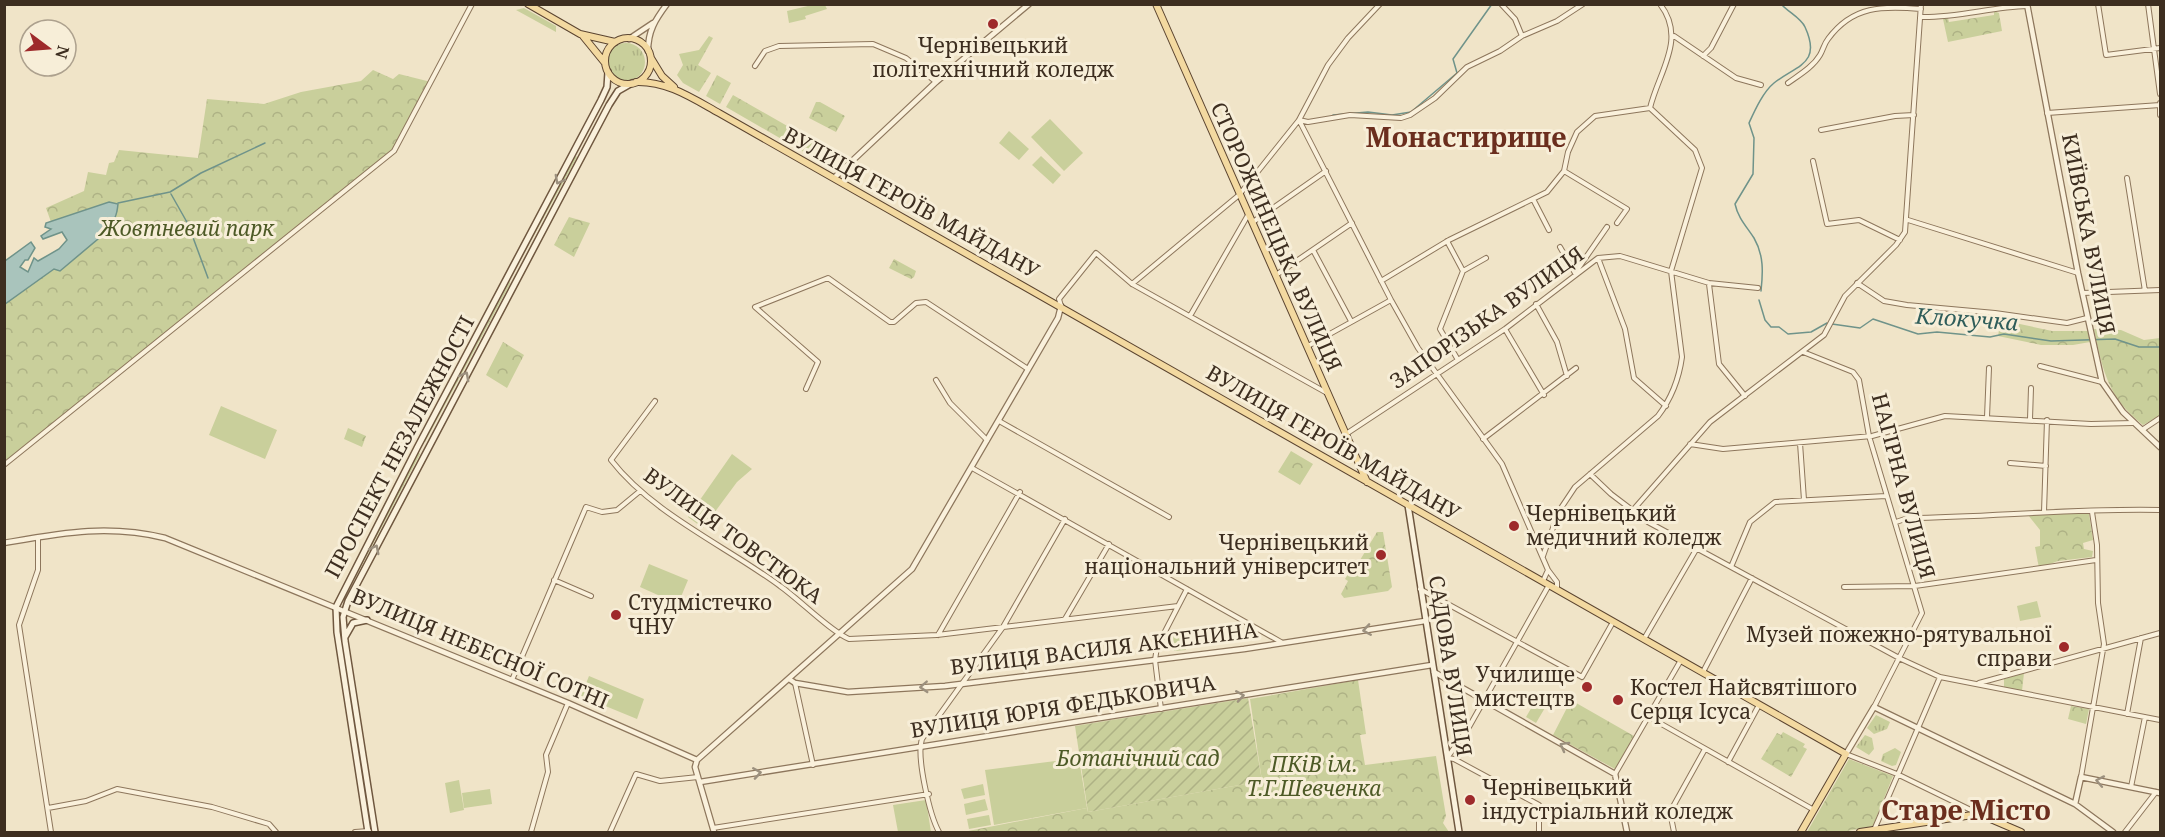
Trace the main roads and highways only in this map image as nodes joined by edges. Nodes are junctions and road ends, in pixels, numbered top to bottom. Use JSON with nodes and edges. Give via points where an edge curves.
{"nodes":[{"id":1,"x":528,"y":4,"type":"edge"},
{"id":2,"x":1156,"y":4,"type":"edge"},
{"id":3,"x":580,"y":34,"type":"junction"},
{"id":4,"x":615,"y":42,"type":"junction"},
{"id":5,"x":649,"y":54,"type":"junction"},
{"id":6,"x":605,"y":64,"type":"junction"},
{"id":7,"x":608,"y":72,"type":"junction"},
{"id":8,"x":634,"y":82,"type":"junction"},
{"id":9,"x":677,"y":90,"type":"junction"},
{"id":10,"x":1367,"y":483,"type":"junction"},
{"id":11,"x":1408,"y":506,"type":"junction"},
{"id":12,"x":367,"y":620,"type":"road end"},
{"id":13,"x":345,"y":641,"type":"junction"},
{"id":14,"x":1900,"y":829,"type":"edge"},
{"id":15,"x":371,"y":831,"type":"edge"},
{"id":16,"x":1459,"y":832,"type":"edge"},
{"id":17,"x":1801,"y":832,"type":"edge"},
{"id":18,"x":1867,"y":832,"type":"edge"},
{"id":19,"x":2021,"y":832,"type":"edge"}],
"edges":[{"from":1,"to":3,"type":"main road"},
{"from":2,"to":10,"type":"main road","name":"СТОРОЖИНЕЦЬКА ВУЛИЦЯ"},
{"from":3,"to":4,"type":"main road"},
{"from":3,"to":6,"type":"main road"},
{"from":4,"to":5,"type":"main road","via":[[638,41]]},
{"from":4,"to":6,"type":"main road","via":[[607,52]]},
{"from":5,"to":8,"type":"main road","via":[[648,70]]},
{"from":5,"to":9,"type":"main road","via":[[662,76]]},
{"from":6,"to":7,"type":"main road"},
{"from":7,"to":8,"type":"main road","via":[[619,82]]},
{"from":7,"to":15,"type":"main road","name":"ПРОСПЕКТ НЕЗАЛЕЖНОСТІ","one_way":true,"via":[[601,100],[336,607]]},
{"from":8,"to":9,"type":"main road"},
{"from":13,"to":8,"type":"main road","name":"ПРОСПЕКТ НЕЗАЛЕЖНОСТІ","one_way":true,"via":[[345,610],[420,462],[609,105],[618,91]]},
{"from":9,"to":10,"type":"main road","name":"ВУЛИЦЯ ГЕРОЇВ МАЙДАНУ"},
{"from":10,"to":11,"type":"main road","name":"ВУЛИЦЯ ГЕРОЇВ МАЙДАНУ"},
{"from":11,"to":16,"type":"main road","name":"САДОВА ВУЛИЦЯ"},
{"from":11,"to":17,"type":"main road","name":"ВУЛИЦЯ ГЕРОЇВ МАЙДАНУ","via":[[1846,754]]},
{"from":12,"to":13,"type":"main road","via":[[350,626]]},
{"from":13,"to":15,"type":"main road","name":"ПРОСПЕКТ НЕЗАЛЕЖНОСТІ"},
{"from":14,"to":18,"type":"main road"},
{"from":14,"to":19,"type":"main road","via":[[1979,814]]}]}
